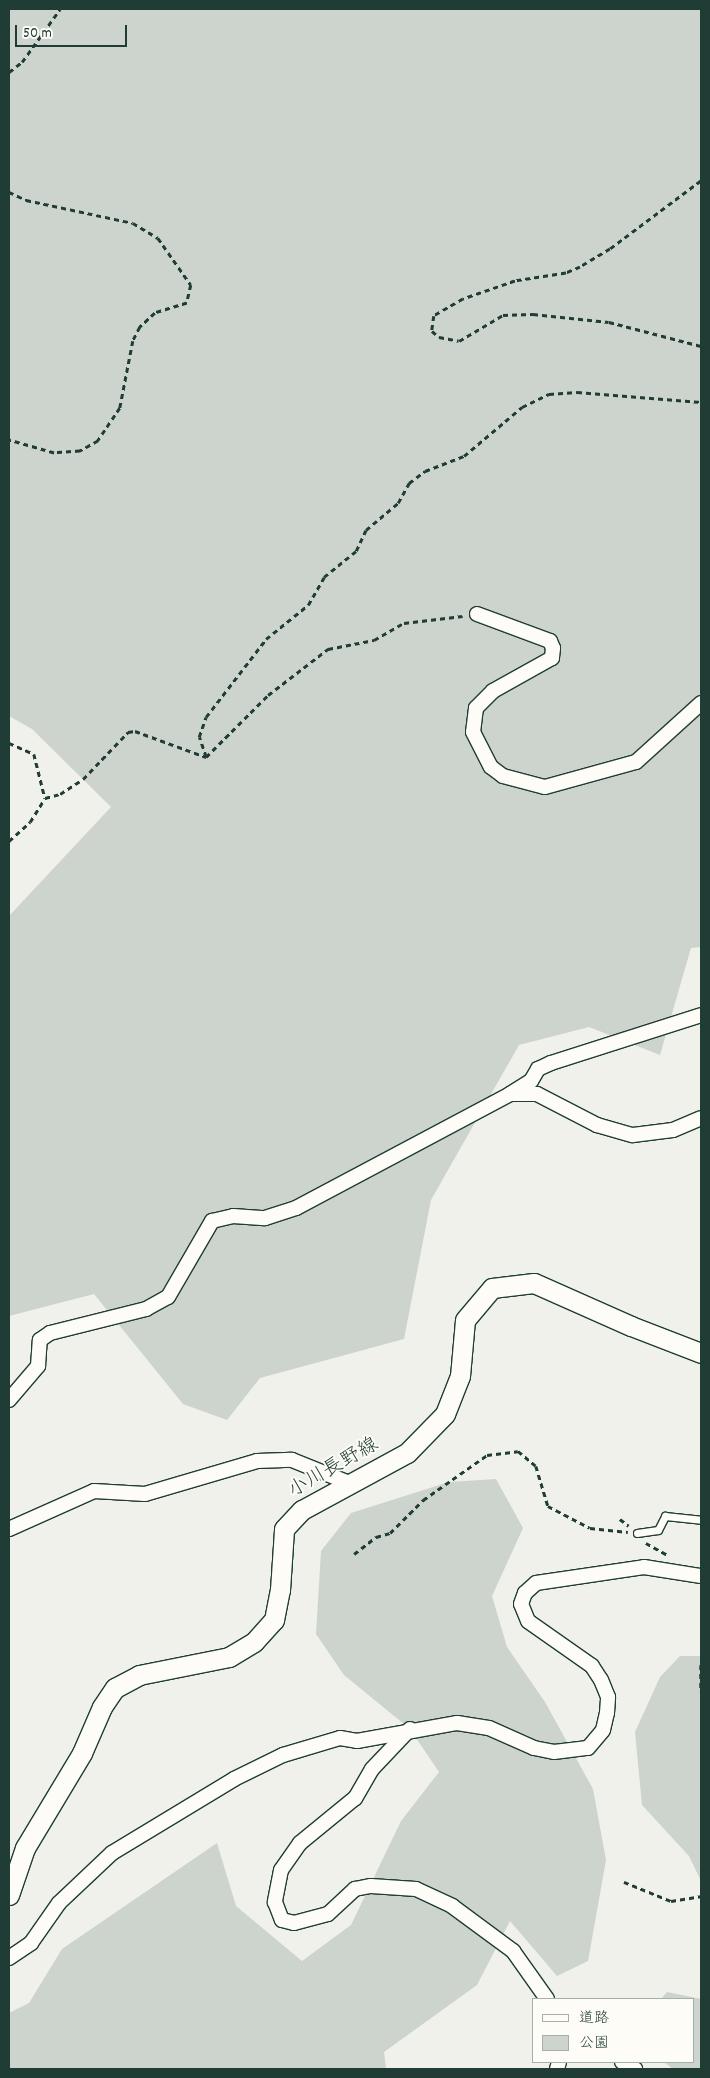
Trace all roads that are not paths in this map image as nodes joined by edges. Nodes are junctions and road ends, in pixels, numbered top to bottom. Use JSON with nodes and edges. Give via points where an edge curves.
{"nodes":[{"id":1,"x":477,"y":614,"type":"road end"},
{"id":2,"x":701,"y":704,"type":"edge"},
{"id":3,"x":701,"y":1015,"type":"edge"},
{"id":4,"x":510,"y":1094,"type":"junction"},
{"id":5,"x":701,"y":1118,"type":"edge"},
{"id":6,"x":701,"y":1353,"type":"edge"},
{"id":7,"x":9,"y":1400,"type":"edge"},
{"id":8,"x":349,"y":1484,"type":"junction"},
{"id":9,"x":701,"y":1520,"type":"edge"},
{"id":10,"x":9,"y":1529,"type":"edge"},
{"id":11,"x":637,"y":1533,"type":"road end"},
{"id":12,"x":701,"y":1576,"type":"edge"},
{"id":13,"x":410,"y":1729,"type":"junction"},
{"id":14,"x":9,"y":1895,"type":"edge"},
{"id":15,"x":9,"y":1958,"type":"edge"},
{"id":16,"x":546,"y":1998,"type":"edge"},
{"id":17,"x":624,"y":2063,"type":"edge"},
{"id":18,"x":635,"y":2069,"type":"edge"}],
"edges":[{"from":1,"to":2,"type":"street","via":[[550,641],[553,648],[552,658],[493,691],[476,708],[473,732],[491,767],[503,776],[545,787],[636,762]]},
{"from":3,"to":4,"type":"street","via":[[550,1063],[538,1069],[531,1081]]},
{"from":4,"to":5,"type":"street","via":[[537,1094],[597,1125],[633,1135],[673,1130]]},
{"from":4,"to":7,"type":"street","via":[[320,1197],[265,1218],[233,1216],[212,1221],[168,1297],[146,1309],[50,1333],[40,1340],[38,1366]]},
{"from":6,"to":8,"type":"main road","name":"小川長野線","via":[[534,1283],[492,1288],[465,1320],[460,1376],[445,1414],[408,1453]]},
{"from":8,"to":10,"type":"street","via":[[292,1460],[257,1461],[145,1494],[121,1490],[94,1491]]},
{"from":8,"to":14,"type":"main road","name":"小川長野線","via":[[302,1510],[284,1529],[280,1590],[274,1620],[254,1642],[229,1657],[139,1675],[115,1688],[102,1707],[82,1754],[25,1848]]},
{"from":9,"to":11,"type":"lane","via":[[665,1516],[658,1530]]},
{"from":12,"to":13,"type":"street","via":[[644,1567],[536,1583],[526,1593],[521,1604],[528,1622],[592,1666],[601,1680],[608,1698],[607,1713],[603,1730],[588,1748],[554,1752],[534,1748],[489,1728],[457,1723]]},
{"from":13,"to":15,"type":"street","via":[[357,1740],[340,1738],[283,1755],[234,1779],[112,1853],[59,1902],[31,1943]]},
{"from":13,"to":16,"type":"street","via":[[372,1769],[355,1798],[300,1843],[281,1870],[276,1902],[282,1920],[294,1923],[328,1914],[355,1888],[416,1889],[452,1906],[513,1951]]},
{"from":17,"to":18,"type":"street"}]}
